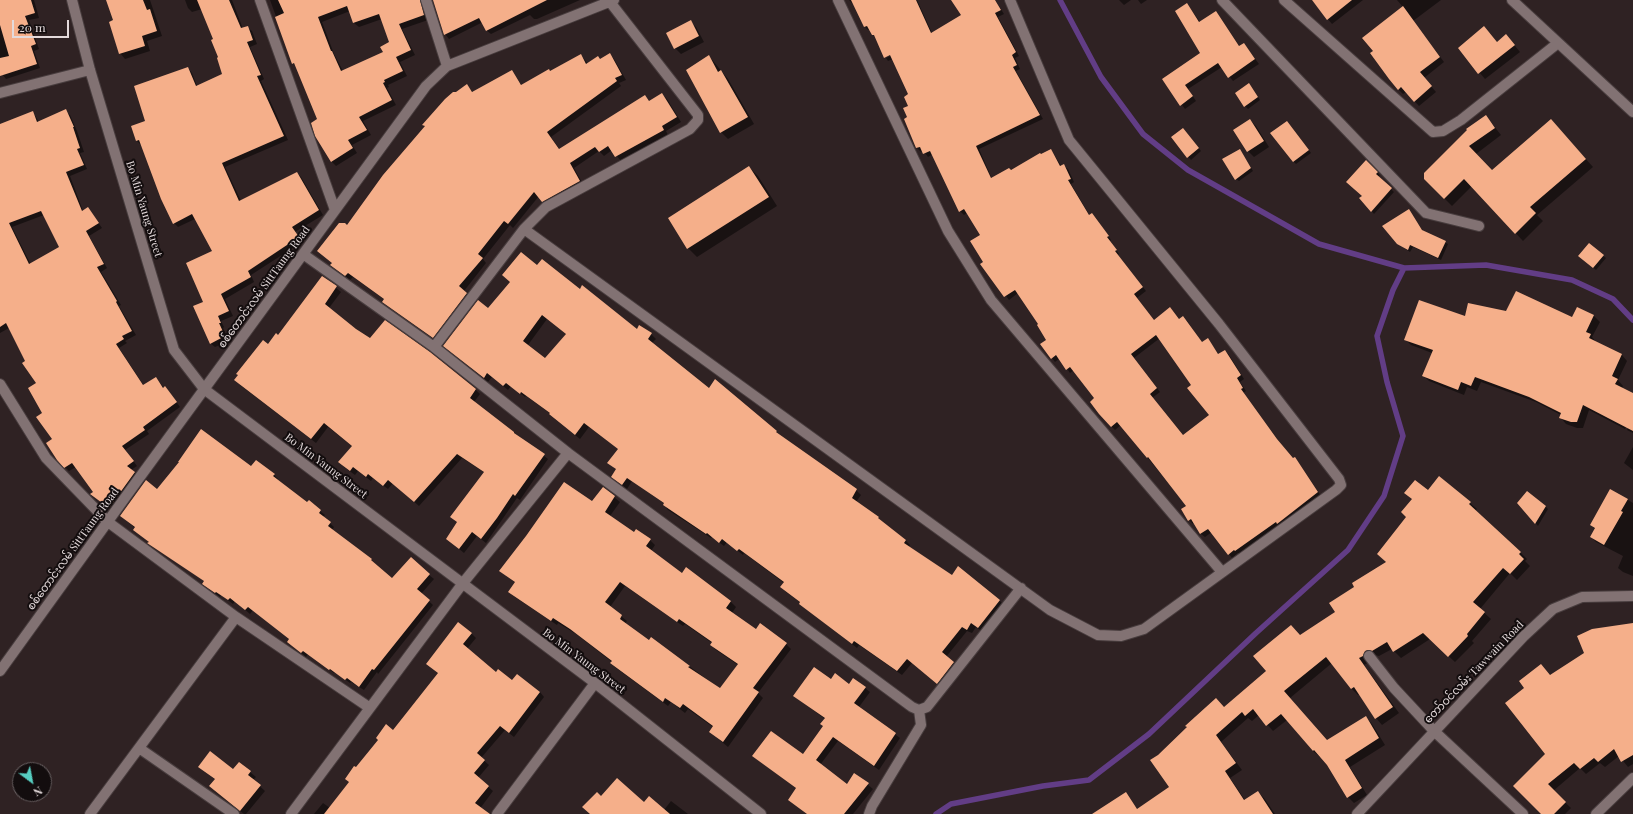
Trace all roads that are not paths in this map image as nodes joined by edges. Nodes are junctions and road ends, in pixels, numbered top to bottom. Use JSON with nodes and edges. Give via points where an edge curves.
{"nodes":[{"id":1,"x":72,"y":0,"type":"edge"},
{"id":2,"x":260,"y":0,"type":"edge"},
{"id":3,"x":426,"y":0,"type":"edge"},
{"id":4,"x":838,"y":0,"type":"edge"},
{"id":5,"x":1010,"y":0,"type":"edge"},
{"id":6,"x":1222,"y":0,"type":"edge"},
{"id":7,"x":1284,"y":0,"type":"edge"},
{"id":8,"x":1512,"y":0,"type":"edge"},
{"id":9,"x":612,"y":1,"type":"edge"},
{"id":10,"x":1558,"y":43,"type":"junction"},
{"id":11,"x":447,"y":66,"type":"junction"},
{"id":12,"x":90,"y":70,"type":"junction"},
{"id":13,"x":0,"y":94,"type":"edge"},
{"id":14,"x":1633,"y":112,"type":"edge"},
{"id":15,"x":335,"y":210,"type":"junction"},
{"id":16,"x":1479,"y":226,"type":"dead end"},
{"id":17,"x":524,"y":229,"type":"junction"},
{"id":18,"x":303,"y":254,"type":"junction"},
{"id":19,"x":434,"y":347,"type":"junction"},
{"id":20,"x":0,"y":386,"type":"edge"},
{"id":21,"x":204,"y":389,"type":"junction"},
{"id":22,"x":568,"y":453,"type":"junction"},
{"id":23,"x":108,"y":522,"type":"junction"},
{"id":24,"x":1222,"y":572,"type":"junction"},
{"id":25,"x":463,"y":583,"type":"junction"},
{"id":26,"x":1021,"y":588,"type":"junction"},
{"id":27,"x":1633,"y":596,"type":"edge"},
{"id":28,"x":236,"y":617,"type":"junction"},
{"id":29,"x":1369,"y":656,"type":"dead end"},
{"id":30,"x":0,"y":672,"type":"edge"},
{"id":31,"x":595,"y":683,"type":"junction"},
{"id":32,"x":370,"y":708,"type":"junction"},
{"id":33,"x":919,"y":710,"type":"junction"},
{"id":34,"x":1434,"y":731,"type":"junction"},
{"id":35,"x":139,"y":748,"type":"junction"},
{"id":36,"x":1633,"y":778,"type":"edge"},
{"id":37,"x":90,"y":814,"type":"edge"},
{"id":38,"x":234,"y":814,"type":"edge"},
{"id":39,"x":292,"y":814,"type":"edge"},
{"id":40,"x":497,"y":814,"type":"edge"},
{"id":41,"x":761,"y":814,"type":"edge"},
{"id":42,"x":869,"y":814,"type":"edge"},
{"id":43,"x":1357,"y":814,"type":"edge"},
{"id":44,"x":1523,"y":814,"type":"edge"},
{"id":45,"x":1596,"y":814,"type":"edge"}],
"edges":[{"from":1,"to":12,"type":"street","name":"Bo Min Yaung Street"},
{"from":2,"to":15,"type":"street"},
{"from":3,"to":11,"type":"street"},
{"from":4,"to":24,"type":"street","via":[[948,231],[991,300]]},
{"from":5,"to":24,"type":"street","via":[[1069,140],[1219,324],[1339,479],[1341,485],[1336,490]]},
{"from":6,"to":16,"type":"street","via":[[1426,213]]},
{"from":7,"to":10,"type":"street","via":[[1433,132],[1443,130],[1461,120]]},
{"from":8,"to":10,"type":"street"},
{"from":9,"to":11,"type":"street","name":"စစ်တောင်းလမ် SittTaung Road"},
{"from":9,"to":17,"type":"street","via":[[698,115],[698,120],[690,129],[546,207]]},
{"from":10,"to":14,"type":"street"},
{"from":11,"to":15,"type":"street","name":"စစ်တောင်းလမ် SittTaung Road","via":[[426,86]]},
{"from":12,"to":13,"type":"street"},
{"from":12,"to":21,"type":"street","name":"Bo Min Yaung Street","via":[[174,350]]},
{"from":15,"to":18,"type":"street","name":"စစ်တောင်းလမ် SittTaung Road"},
{"from":17,"to":19,"type":"street"},
{"from":17,"to":26,"type":"street"},
{"from":18,"to":19,"type":"street"},
{"from":18,"to":21,"type":"street","name":"စစ်တောင်းလမ် SittTaung Road"},
{"from":19,"to":22,"type":"street"},
{"from":20,"to":23,"type":"street","via":[[46,458]]},
{"from":21,"to":23,"type":"street","name":"စစ်တောင်းလမ် SittTaung Road"},
{"from":21,"to":25,"type":"street","name":"Bo Min Yaung Street"},
{"from":22,"to":25,"type":"street"},
{"from":22,"to":33,"type":"street"},
{"from":23,"to":28,"type":"street"},
{"from":23,"to":30,"type":"street","name":"စစ်တောင်းလမ် SittTaung Road"},
{"from":24,"to":26,"type":"street","via":[[1144,630],[1121,636],[1098,635],[1050,610]]},
{"from":25,"to":31,"type":"street","name":"Bo Min Yaung Street"},
{"from":25,"to":32,"type":"street"},
{"from":26,"to":33,"type":"street","via":[[927,707]]},
{"from":27,"to":34,"type":"street","name":"တော်ဝင်လမ်း Tawwain Road","via":[[1582,597],[1553,609]]},
{"from":28,"to":32,"type":"street"},
{"from":28,"to":35,"type":"street"},
{"from":29,"to":34,"type":"street","via":[[1394,688]]},
{"from":31,"to":40,"type":"street"},
{"from":31,"to":41,"type":"street","name":"Bo Min Yaung Street"},
{"from":32,"to":39,"type":"street"},
{"from":33,"to":42,"type":"street","via":[[921,725]]},
{"from":34,"to":43,"type":"street","name":"တော်ဝင်လမ်း Tawwain Road"},
{"from":34,"to":44,"type":"street"},
{"from":35,"to":37,"type":"street"},
{"from":35,"to":38,"type":"street"},
{"from":36,"to":45,"type":"street"}]}
